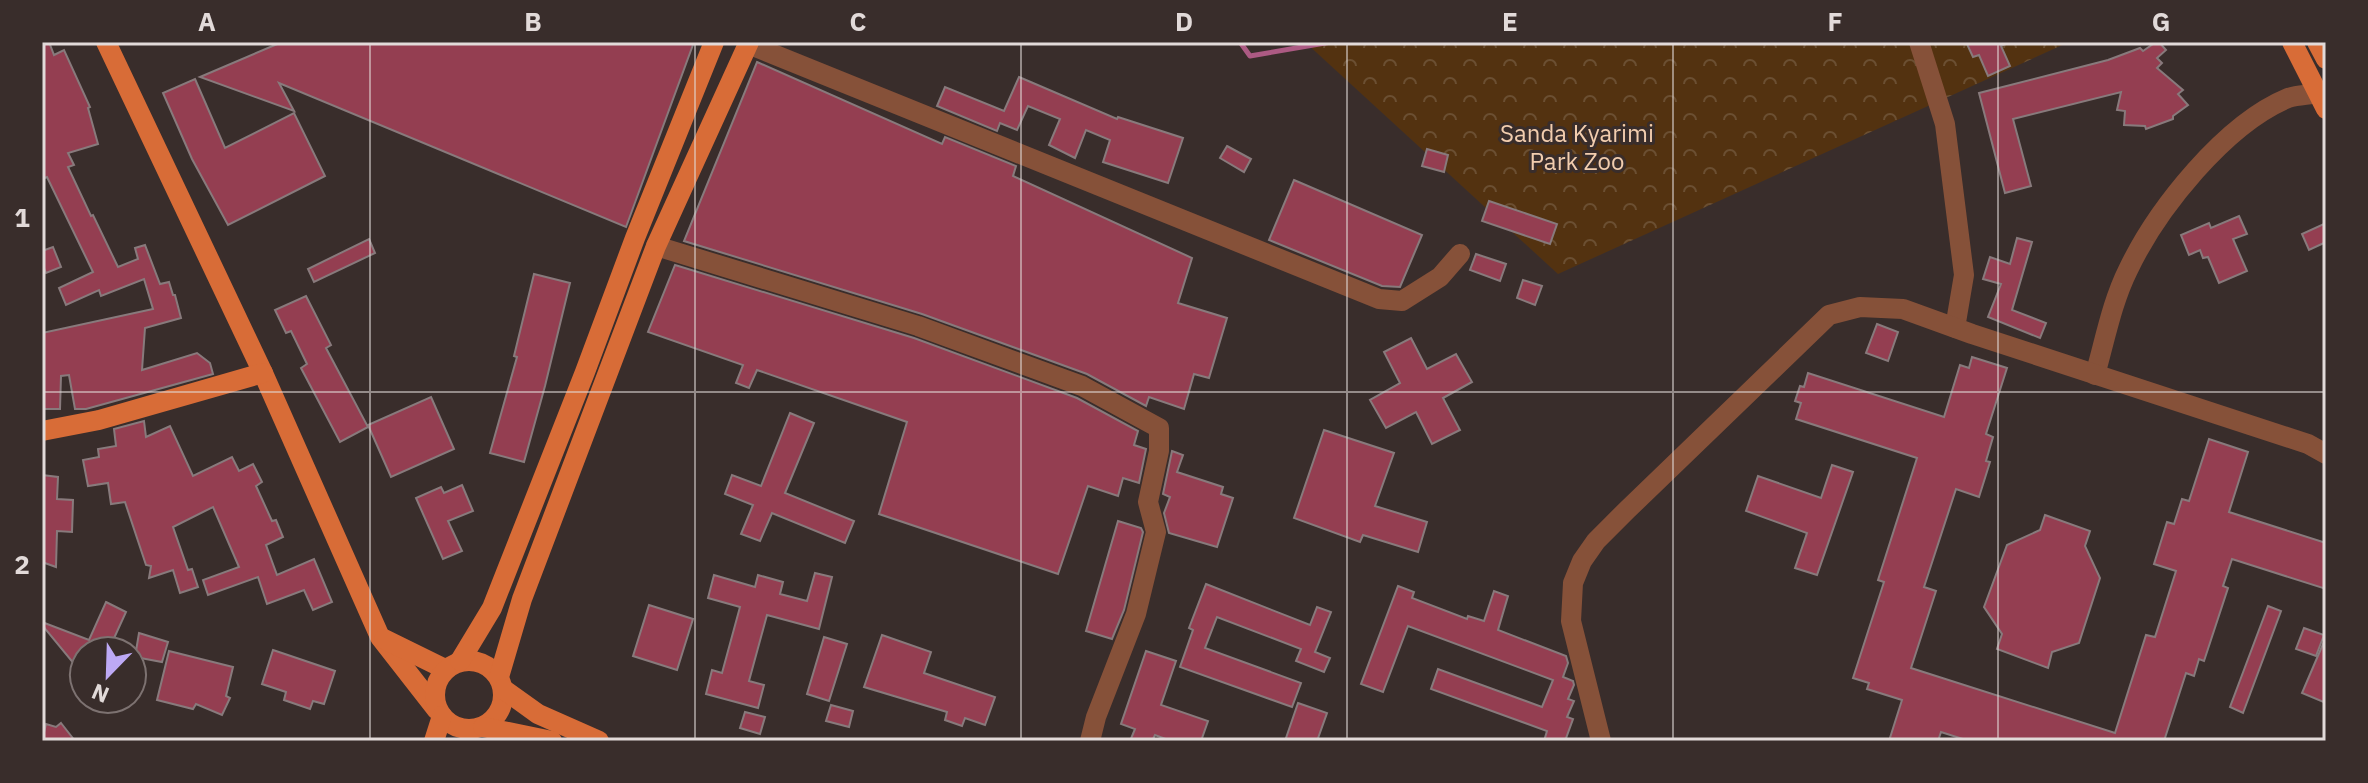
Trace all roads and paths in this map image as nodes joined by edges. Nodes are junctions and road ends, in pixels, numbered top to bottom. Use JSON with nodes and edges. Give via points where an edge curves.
{"nodes":[{"id":1,"x":106,"y":42,"type":"edge"},
{"id":2,"x":714,"y":42,"type":"edge"},
{"id":3,"x":1919,"y":42,"type":"edge"},
{"id":4,"x":2292,"y":42,"type":"edge"},
{"id":5,"x":2317,"y":42,"type":"edge"},
{"id":6,"x":749,"y":43,"type":"edge"},
{"id":7,"x":2326,"y":59,"type":"edge"},
{"id":8,"x":2322,"y":101,"type":"edge"},
{"id":9,"x":656,"y":246,"type":"junction"},
{"id":10,"x":1460,"y":254,"type":"dead end"},
{"id":11,"x":1955,"y":328,"type":"junction"},
{"id":12,"x":263,"y":373,"type":"junction"},
{"id":13,"x":2095,"y":375,"type":"junction"},
{"id":14,"x":42,"y":431,"type":"edge"},
{"id":15,"x":2326,"y":454,"type":"edge"},
{"id":16,"x":380,"y":637,"type":"junction"},
{"id":17,"x":453,"y":665,"type":"junction"},
{"id":18,"x":501,"y":683,"type":"junction"},
{"id":19,"x":440,"y":713,"type":"junction"},
{"id":20,"x":474,"y":733,"type":"edge"},
{"id":21,"x":434,"y":741,"type":"edge"},
{"id":22,"x":552,"y":741,"type":"edge"},
{"id":23,"x":599,"y":741,"type":"edge"},
{"id":24,"x":1090,"y":741,"type":"edge"},
{"id":25,"x":1601,"y":741,"type":"edge"}],
"edges":[{"from":1,"to":12,"type":"main road"},
{"from":2,"to":17,"type":"main road","via":[[505,575],[488,615]]},
{"from":3,"to":11,"type":"street","via":[[1945,124],[1964,275]]},
{"from":4,"to":8,"type":"main road"},
{"from":5,"to":7,"type":"main road"},
{"from":6,"to":9,"type":"main road"},
{"from":6,"to":10,"type":"street","via":[[1379,299],[1402,301],[1440,277]]},
{"from":8,"to":13,"type":"street","via":[[2290,97],[2248,120],[2159,215],[2127,271]]},
{"from":9,"to":18,"type":"main road","via":[[522,599]]},
{"from":9,"to":24,"type":"street","via":[[918,326],[1082,386],[1159,428],[1148,502],[1156,532],[1136,614]]},
{"from":11,"to":13,"type":"street"},
{"from":11,"to":25,"type":"street","via":[[1903,309],[1860,307],[1829,315],[1596,541],[1573,583],[1571,621]]},
{"from":12,"to":14,"type":"main road"},
{"from":12,"to":16,"type":"main road"},
{"from":13,"to":15,"type":"street"},
{"from":16,"to":17,"type":"main road"},
{"from":16,"to":19,"type":"main road"},
{"from":17,"to":18,"type":"main road","via":[[469,660],[486,665]]},
{"from":17,"to":19,"type":"main road","via":[[435,688]]},
{"from":18,"to":20,"type":"main road","via":[[500,711]]},
{"from":18,"to":23,"type":"main road","via":[[538,714]]},
{"from":19,"to":20,"type":"main road","via":[[450,724]]},
{"from":19,"to":21,"type":"main road"},
{"from":20,"to":22,"type":"main road"}]}
